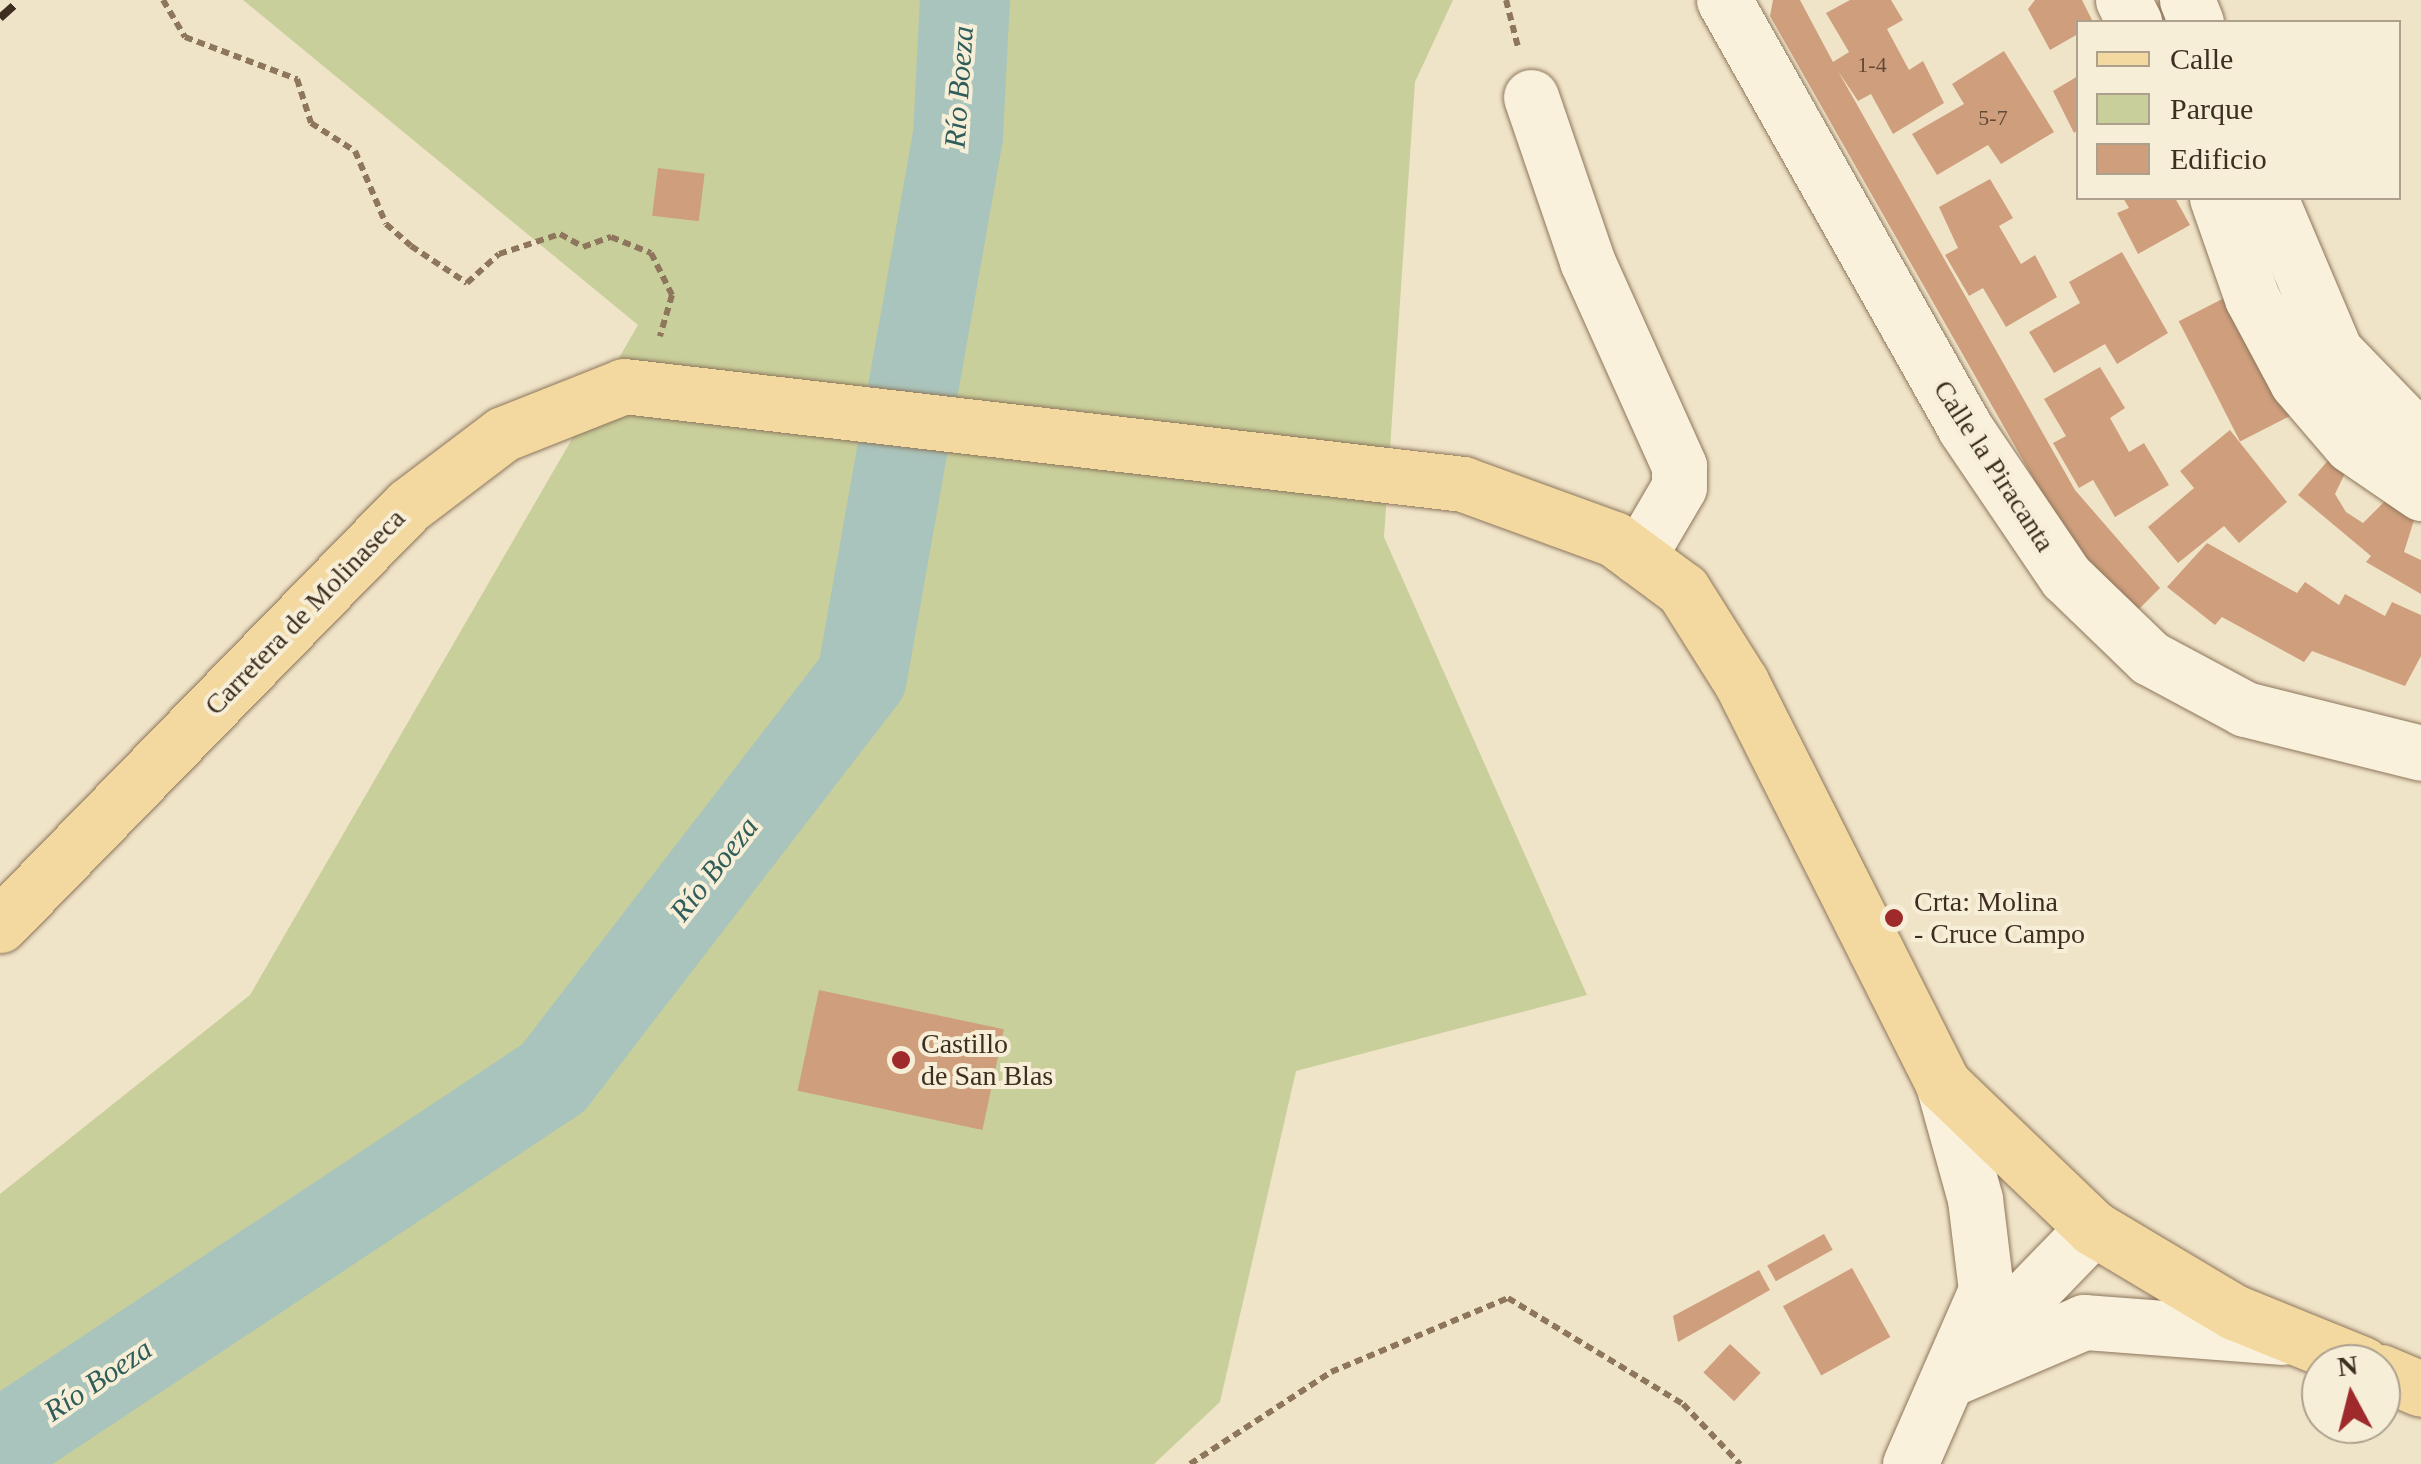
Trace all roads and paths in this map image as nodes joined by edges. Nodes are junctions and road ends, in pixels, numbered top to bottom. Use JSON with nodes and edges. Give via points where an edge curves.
{"nodes":[{"id":1,"x":164,"y":0,"type":"edge"},
{"id":2,"x":1724,"y":0,"type":"edge"},
{"id":3,"x":1531,"y":96,"type":"dead end"},
{"id":4,"x":2218,"y":200,"type":"edge"},
{"id":5,"x":2271,"y":200,"type":"edge"},
{"id":6,"x":644,"y":386,"type":"junction"},
{"id":7,"x":2421,"y":440,"type":"edge"},
{"id":8,"x":2421,"y":493,"type":"edge"},
{"id":9,"x":1638,"y":557,"type":"junction"},
{"id":10,"x":2421,"y":753,"type":"edge"},
{"id":11,"x":0,"y":925,"type":"edge"},
{"id":12,"x":1943,"y":1084,"type":"junction"},
{"id":13,"x":2092,"y":1228,"type":"junction"},
{"id":14,"x":2304,"y":1340,"type":"junction"},
{"id":15,"x":2314,"y":1344,"type":"edge"},
{"id":16,"x":1948,"y":1380,"type":"junction"},
{"id":17,"x":1190,"y":1464,"type":"edge"},
{"id":18,"x":1740,"y":1464,"type":"edge"},
{"id":19,"x":1910,"y":1464,"type":"edge"}],
"edges":[{"from":1,"to":6,"type":"path","via":[[185,37],[297,79],[311,123],[355,151],[386,224],[467,283],[499,254],[560,234],[583,247],[611,237],[651,254],[672,295],[668,326]]},
{"from":2,"to":10,"type":"street","name":"Calle la Piracanta","via":[[1964,428],[2066,577],[2150,658],[2245,709]]},
{"from":3,"to":9,"type":"street","via":[[1587,262],[1679,466],[1678,487]]},
{"from":4,"to":8,"type":"street","via":[[2252,298],[2298,382],[2350,444]]},
{"from":5,"to":7,"type":"street","via":[[2335,350]]},
{"from":6,"to":9,"type":"main road","via":[[1464,484],[1564,518]]},
{"from":6,"to":11,"type":"main road","name":"Carretera de Molinaseca","via":[[503,434],[408,506]]},
{"from":9,"to":12,"type":"main road","via":[[1682,590],[1740,682]]},
{"from":12,"to":13,"type":"main road"},
{"from":12,"to":16,"type":"street","via":[[1975,1200],[1986,1290]]},
{"from":13,"to":14,"type":"main road","via":[[2234,1312]]},
{"from":13,"to":16,"type":"street"},
{"from":14,"to":15,"type":"main road"},
{"from":14,"to":16,"type":"street","via":[[2084,1322]]},
{"from":16,"to":19,"type":"street"},
{"from":17,"to":18,"type":"path","via":[[1331,1372],[1508,1298],[1684,1404]]}]}
